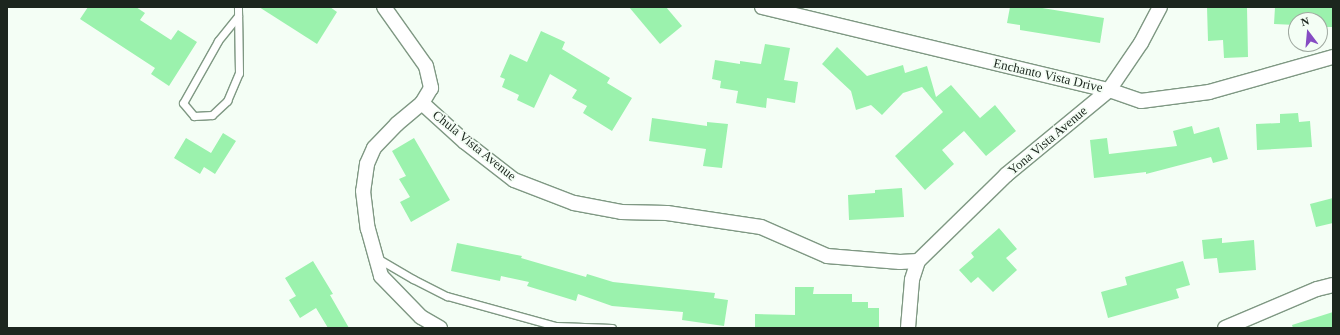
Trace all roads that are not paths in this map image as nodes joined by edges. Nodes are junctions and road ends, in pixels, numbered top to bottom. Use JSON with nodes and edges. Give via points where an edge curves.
{"nodes":[{"id":1,"x":238,"y":7,"type":"edge"},
{"id":2,"x":384,"y":7,"type":"edge"},
{"id":3,"x":762,"y":7,"type":"edge"},
{"id":4,"x":1160,"y":7,"type":"edge"},
{"id":5,"x":238,"y":16,"type":"junction"},
{"id":6,"x":1333,"y":57,"type":"edge"},
{"id":7,"x":1109,"y":90,"type":"junction"},
{"id":8,"x":422,"y":103,"type":"junction"},
{"id":9,"x":376,"y":257,"type":"junction"},
{"id":10,"x":918,"y":261,"type":"junction"},
{"id":11,"x":1333,"y":284,"type":"edge"},
{"id":12,"x":440,"y":328,"type":"edge"},
{"id":13,"x":612,"y":328,"type":"edge"},
{"id":14,"x":908,"y":328,"type":"edge"},
{"id":15,"x":1225,"y":328,"type":"edge"}],
"edges":[{"from":1,"to":5,"type":"lane"},
{"from":2,"to":8,"type":"street","via":[[426,66],[431,88]]},
{"from":3,"to":7,"type":"street","name":"Enchanto Vista Drive"},
{"from":4,"to":7,"type":"street","name":"Yona Vista Avenue","via":[[1141,43]]},
{"from":5,"to":5,"type":"lane","via":[[218,41],[183,103],[194,116],[212,115],[227,101],[239,73]]},
{"from":6,"to":7,"type":"street","name":"Enchanto Vista Drive","via":[[1209,92],[1141,101]]},
{"from":7,"to":10,"type":"street","name":"Yona Vista Avenue","via":[[1006,175]]},
{"from":8,"to":9,"type":"street","name":"Chula Vista Avenue","via":[[374,148],[367,164],[363,191],[368,229]]},
{"from":8,"to":10,"type":"street","name":"Chula Vista Avenue","via":[[465,142],[514,180],[574,203],[621,212],[667,212],[760,227],[827,256]]},
{"from":9,"to":12,"type":"street","name":"Chula Vista Avenue","via":[[381,276],[421,317]]},
{"from":9,"to":13,"type":"lane","via":[[447,296],[556,326]]},
{"from":10,"to":14,"type":"street","via":[[912,280]]},
{"from":11,"to":15,"type":"street"}]}
